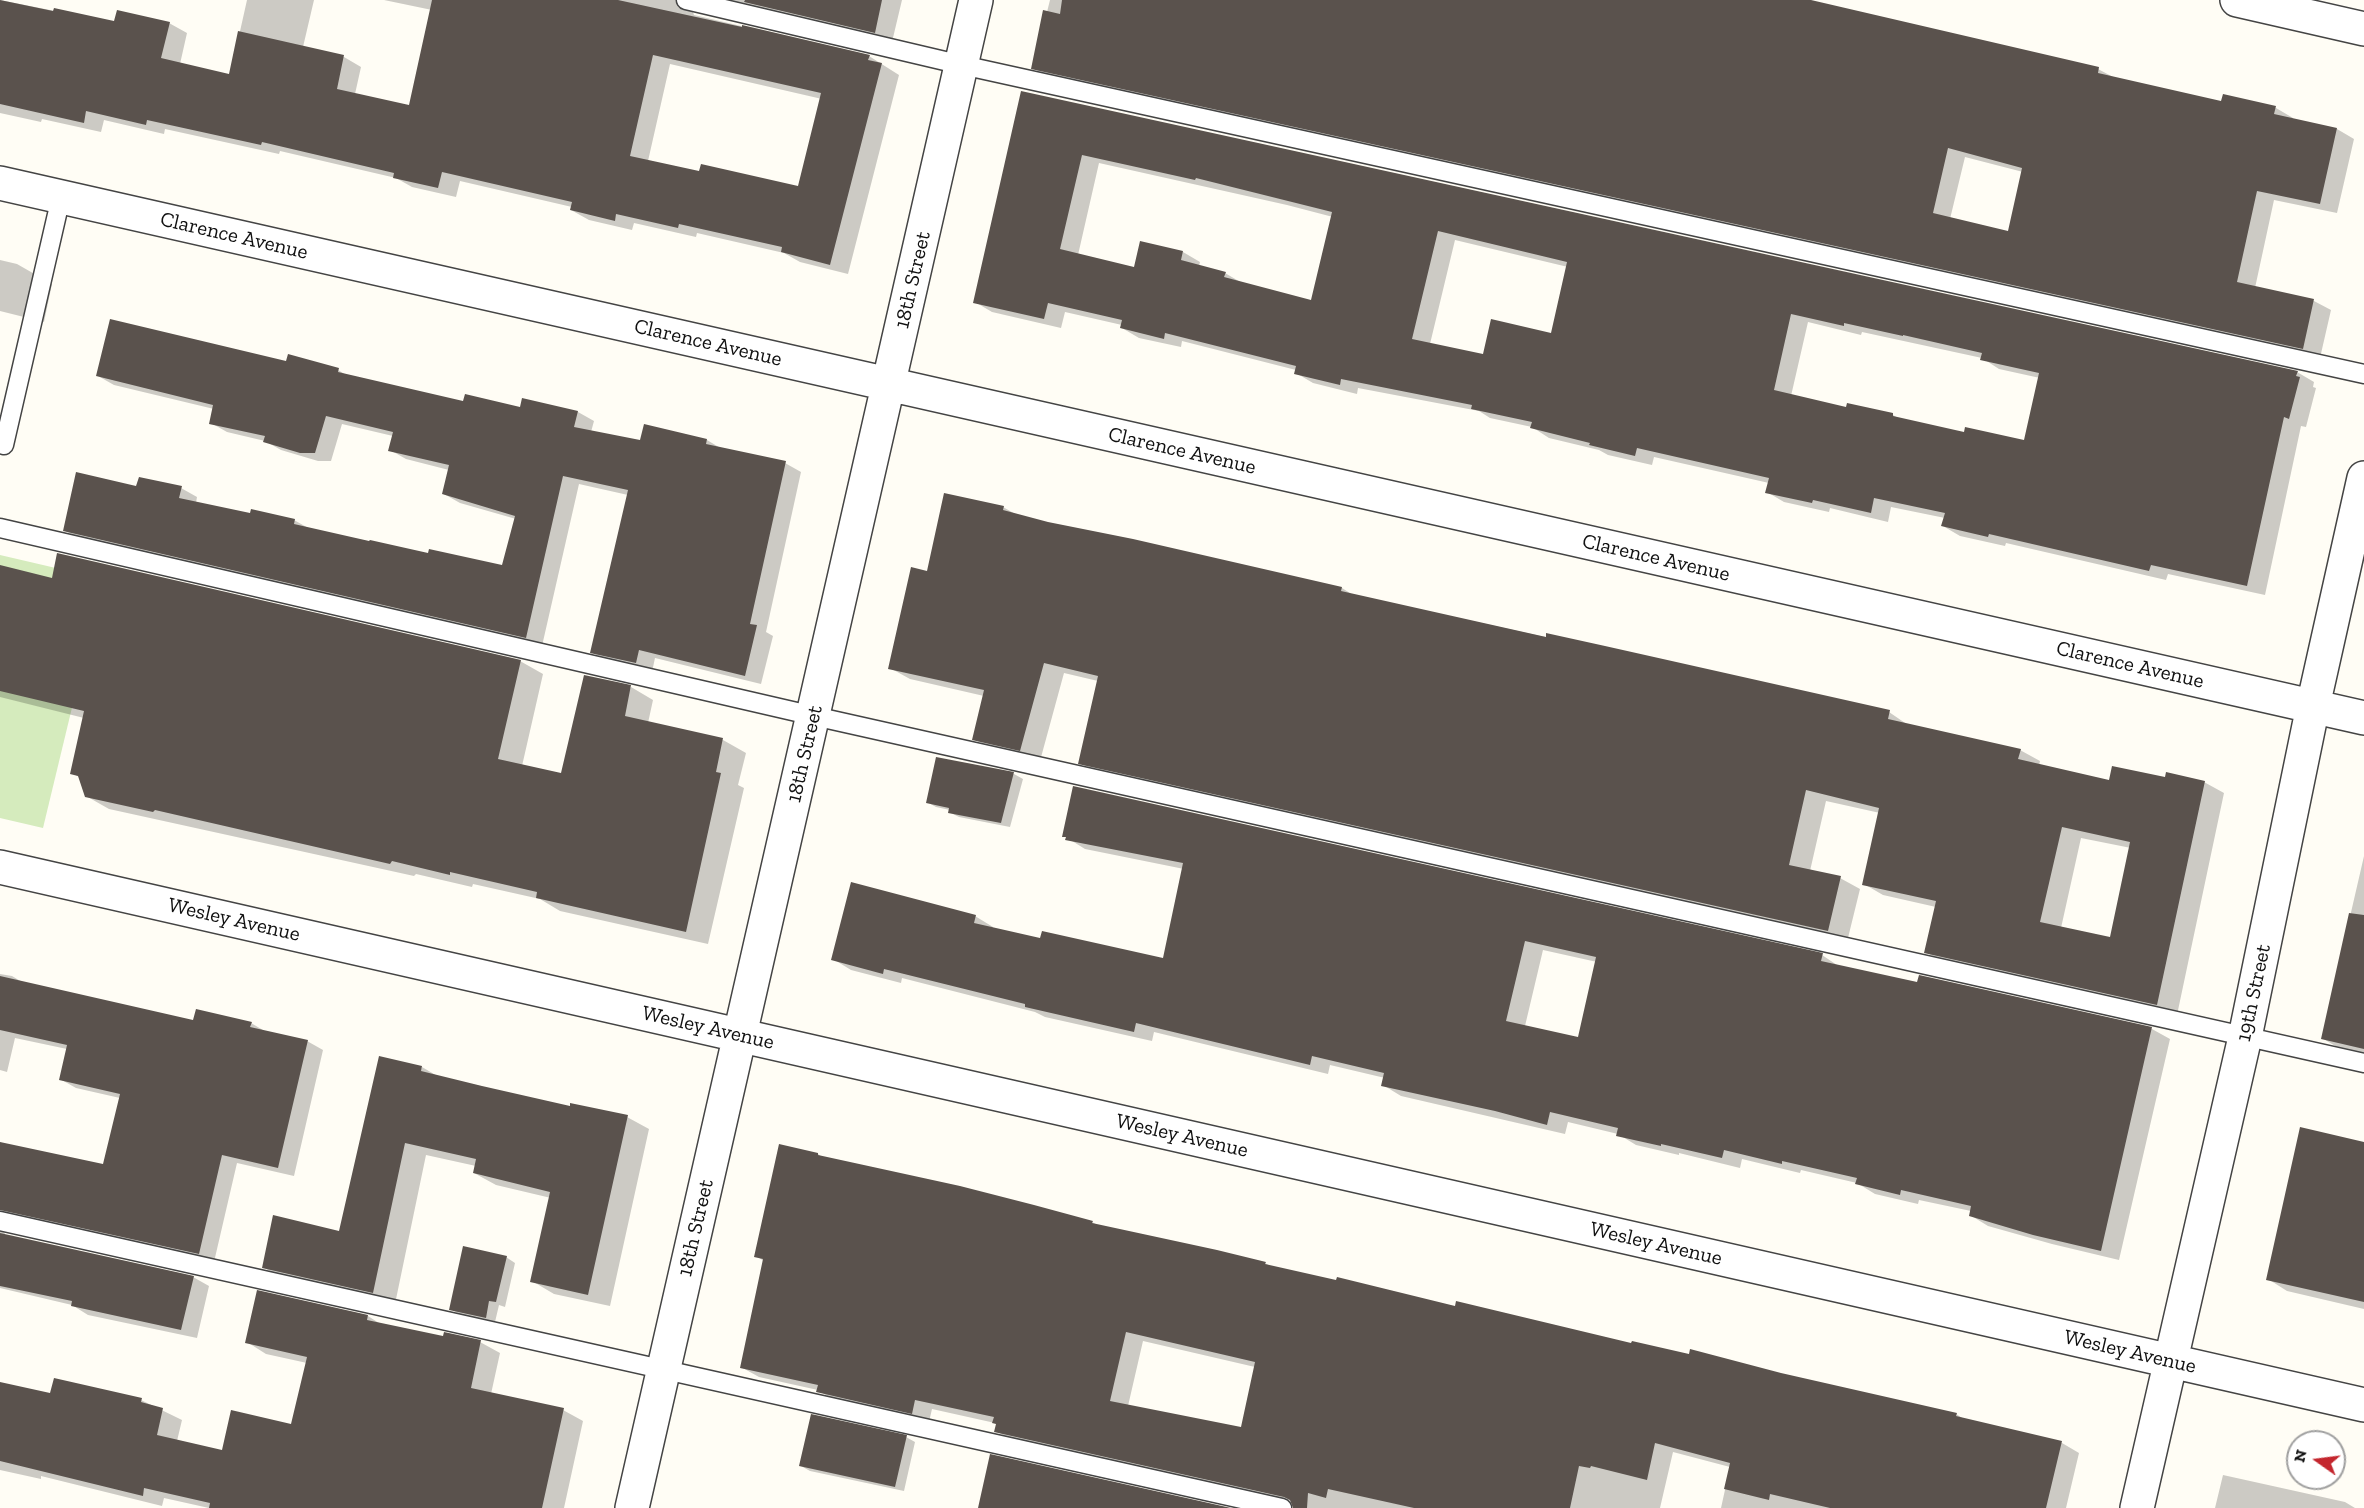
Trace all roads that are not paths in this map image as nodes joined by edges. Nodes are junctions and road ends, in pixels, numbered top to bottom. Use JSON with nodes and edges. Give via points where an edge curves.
{"nodes":[{"id":1,"x":686,"y":0,"type":"edge"},
{"id":2,"x":976,"y":0,"type":"edge"},
{"id":3,"x":2237,"y":0,"type":"edge"},
{"id":4,"x":2364,"y":29,"type":"edge"},
{"id":5,"x":963,"y":64,"type":"junction"},
{"id":6,"x":0,"y":183,"type":"edge"},
{"id":7,"x":61,"y":197,"type":"junction"},
{"id":8,"x":2364,"y":374,"type":"edge"},
{"id":9,"x":889,"y":385,"type":"junction"},
{"id":10,"x":1,"y":450,"type":"edge"},
{"id":11,"x":2364,"y":478,"type":"edge"},
{"id":12,"x":0,"y":528,"type":"edge"},
{"id":13,"x":2313,"y":706,"type":"junction"},
{"id":14,"x":814,"y":716,"type":"junction"},
{"id":15,"x":2364,"y":718,"type":"edge"},
{"id":16,"x":0,"y":867,"type":"edge"},
{"id":17,"x":740,"y":1035,"type":"junction"},
{"id":18,"x":2245,"y":1036,"type":"junction"},
{"id":19,"x":2364,"y":1063,"type":"edge"},
{"id":20,"x":0,"y":1221,"type":"edge"},
{"id":21,"x":2171,"y":1361,"type":"junction"},
{"id":22,"x":664,"y":1369,"type":"junction"},
{"id":23,"x":2364,"y":1405,"type":"edge"},
{"id":24,"x":632,"y":1508,"type":"edge"},
{"id":25,"x":1282,"y":1508,"type":"edge"},
{"id":26,"x":2138,"y":1508,"type":"edge"}],
"edges":[{"from":1,"to":5,"type":"lane"},
{"from":2,"to":5,"type":"street","name":"18th Street"},
{"from":3,"to":4,"type":"street"},
{"from":5,"to":8,"type":"lane"},
{"from":5,"to":9,"type":"street","name":"18th Street"},
{"from":6,"to":7,"type":"street","name":"Clarence Avenue"},
{"from":7,"to":9,"type":"street","name":"Clarence Avenue"},
{"from":7,"to":10,"type":"lane"},
{"from":9,"to":13,"type":"street","name":"Clarence Avenue"},
{"from":9,"to":14,"type":"street","name":"18th Street"},
{"from":11,"to":13,"type":"street","name":"19th Street"},
{"from":12,"to":14,"type":"lane"},
{"from":13,"to":15,"type":"street","name":"Clarence Avenue"},
{"from":13,"to":18,"type":"street","name":"19th Street"},
{"from":14,"to":17,"type":"street","name":"18th Street"},
{"from":14,"to":18,"type":"lane"},
{"from":16,"to":17,"type":"street","name":"Wesley Avenue"},
{"from":17,"to":21,"type":"street","name":"Wesley Avenue"},
{"from":17,"to":22,"type":"street","name":"18th Street"},
{"from":18,"to":19,"type":"lane"},
{"from":18,"to":21,"type":"street","name":"19th Street"},
{"from":20,"to":22,"type":"lane"},
{"from":21,"to":23,"type":"street","name":"Wesley Avenue"},
{"from":21,"to":26,"type":"street","name":"19th Street"},
{"from":22,"to":24,"type":"street","name":"18th Street"},
{"from":22,"to":25,"type":"lane"}]}
